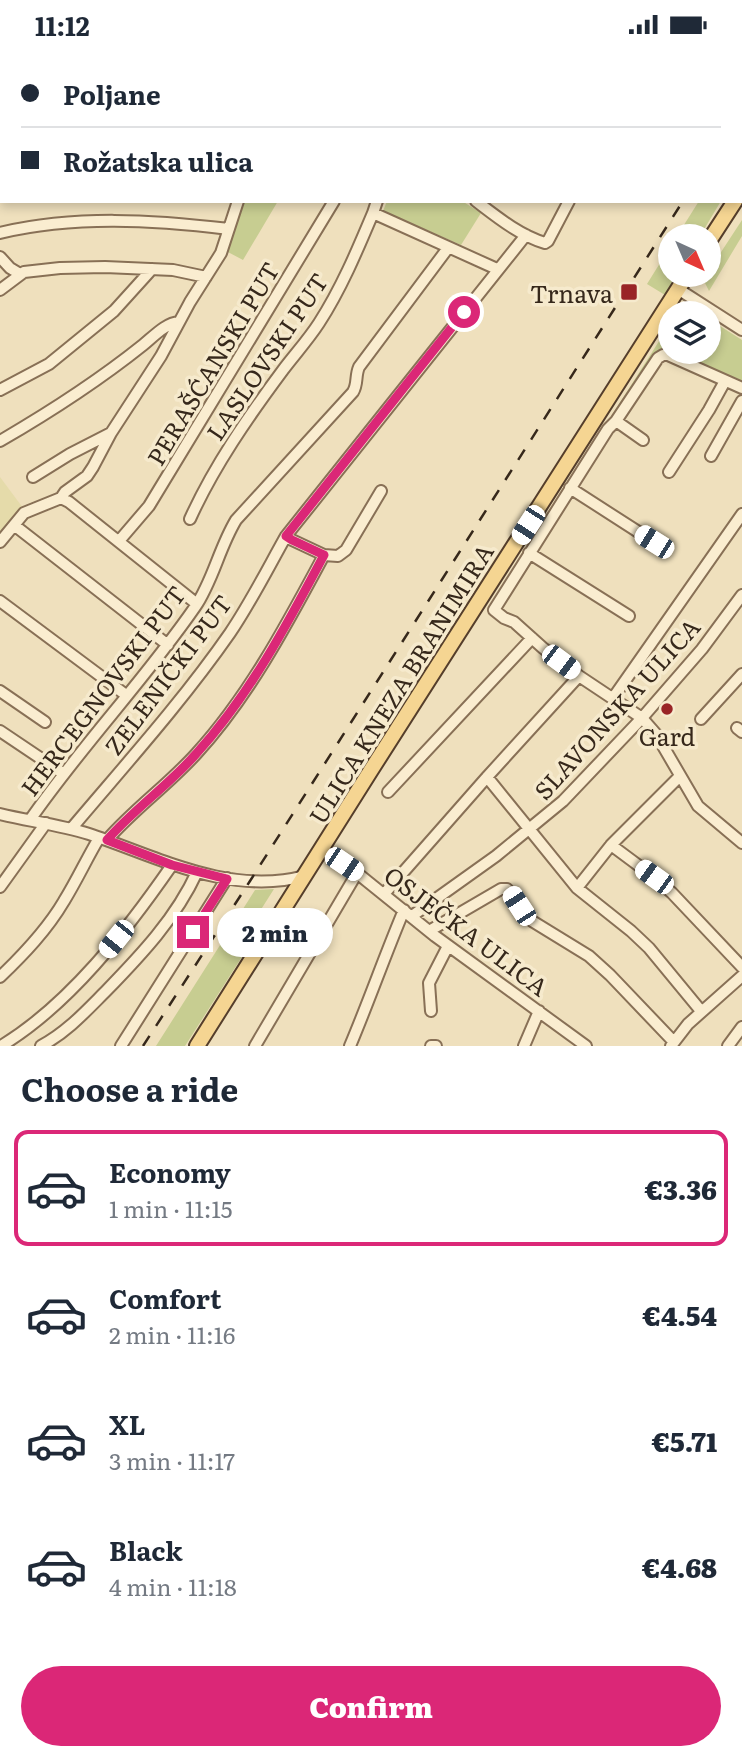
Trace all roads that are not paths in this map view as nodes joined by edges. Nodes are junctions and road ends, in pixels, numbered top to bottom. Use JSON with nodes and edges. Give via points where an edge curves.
{"nodes":[{"id":1,"x":237,"y":203,"type":"edge"},
{"id":2,"x":333,"y":203,"type":"edge"},
{"id":3,"x":376,"y":203,"type":"edge"},
{"id":4,"x":479,"y":203,"type":"edge"},
{"id":5,"x":568,"y":203,"type":"edge"},
{"id":6,"x":734,"y":203,"type":"edge"},
{"id":7,"x":373,"y":213,"type":"junction"},
{"id":8,"x":720,"y":224,"type":"edge"},
{"id":9,"x":229,"y":229,"type":"junction"},
{"id":10,"x":0,"y":233,"type":"edge"},
{"id":11,"x":526,"y":235,"type":"junction"},
{"id":12,"x":448,"y":248,"type":"junction"},
{"id":13,"x":0,"y":257,"type":"edge"},
{"id":14,"x":152,"y":269,"type":"junction"},
{"id":15,"x":497,"y":269,"type":"junction"},
{"id":16,"x":20,"y":274,"type":"junction"},
{"id":17,"x":206,"y":277,"type":"junction"},
{"id":18,"x":678,"y":289,"type":"joint"},
{"id":19,"x":0,"y":290,"type":"edge"},
{"id":20,"x":179,"y":322,"type":"junction"},
{"id":21,"x":740,"y":325,"type":"edge"},
{"id":22,"x":725,"y":381,"type":"junction"},
{"id":23,"x":742,"y":388,"type":"edge"},
{"id":24,"x":0,"y":390,"type":"edge"},
{"id":25,"x":742,"y":401,"type":"edge"},
{"id":26,"x":616,"y":421,"type":"junction"},
{"id":27,"x":111,"y":433,"type":"junction"},
{"id":28,"x":643,"y":440,"type":"dead end"},
{"id":29,"x":0,"y":442,"type":"edge"},
{"id":30,"x":711,"y":456,"type":"dead end"},
{"id":31,"x":669,"y":472,"type":"dead end"},
{"id":32,"x":33,"y":477,"type":"dead end"},
{"id":33,"x":570,"y":488,"type":"junction"},
{"id":34,"x":381,"y":491,"type":"dead end"},
{"id":35,"x":61,"y":498,"type":"junction"},
{"id":36,"x":742,"y":514,"type":"edge"},
{"id":37,"x":190,"y":519,"type":"dead end"},
{"id":38,"x":14,"y":525,"type":"junction"},
{"id":39,"x":286,"y":536,"type":"junction"},
{"id":40,"x":119,"y":541,"type":"junction"},
{"id":41,"x":0,"y":542,"type":"edge"},
{"id":42,"x":654,"y":542,"type":"dead end"},
{"id":43,"x":528,"y":553,"type":"junction"},
{"id":44,"x":324,"y":555,"type":"junction"},
{"id":45,"x":742,"y":595,"type":"edge"},
{"id":46,"x":0,"y":601,"type":"edge"},
{"id":47,"x":197,"y":604,"type":"junction"},
{"id":48,"x":629,"y":616,"type":"dead end"},
{"id":49,"x":532,"y":638,"type":"junction"},
{"id":50,"x":168,"y":645,"type":"junction"},
{"id":51,"x":742,"y":674,"type":"edge"},
{"id":52,"x":579,"y":676,"type":"junction"},
{"id":53,"x":0,"y":691,"type":"edge"},
{"id":54,"x":127,"y":695,"type":"junction"},
{"id":55,"x":613,"y":698,"type":"junction"},
{"id":56,"x":642,"y":718,"type":"junction"},
{"id":57,"x":701,"y":719,"type":"dead end"},
{"id":58,"x":45,"y":722,"type":"dead end"},
{"id":59,"x":0,"y":731,"type":"edge"},
{"id":60,"x":64,"y":773,"type":"junction"},
{"id":61,"x":680,"y":776,"type":"junction"},
{"id":62,"x":486,"y":777,"type":"junction"},
{"id":63,"x":388,"y":792,"type":"dead end"},
{"id":64,"x":0,"y":814,"type":"edge"},
{"id":65,"x":30,"y":820,"type":"junction"},
{"id":66,"x":46,"y":823,"type":"junction"},
{"id":67,"x":71,"y":829,"type":"junction"},
{"id":68,"x":529,"y":831,"type":"junction"},
{"id":69,"x":103,"y":839,"type":"junction"},
{"id":70,"x":742,"y":843,"type":"edge"},
{"id":71,"x":611,"y":845,"type":"junction"},
{"id":72,"x":322,"y":849,"type":"junction"},
{"id":73,"x":172,"y":865,"type":"junction"},
{"id":74,"x":197,"y":872,"type":"junction"},
{"id":75,"x":356,"y":873,"type":"junction"},
{"id":76,"x":305,"y":876,"type":"junction"},
{"id":77,"x":227,"y":879,"type":"junction"},
{"id":78,"x":0,"y":887,"type":"edge"},
{"id":79,"x":577,"y":888,"type":"junction"},
{"id":80,"x":384,"y":894,"type":"junction"},
{"id":81,"x":408,"y":913,"type":"junction"},
{"id":82,"x":429,"y":931,"type":"junction"},
{"id":83,"x":448,"y":946,"type":"junction"},
{"id":84,"x":742,"y":967,"type":"edge"},
{"id":85,"x":742,"y":976,"type":"edge"},
{"id":86,"x":0,"y":977,"type":"edge"},
{"id":87,"x":431,"y":1011,"type":"dead end"},
{"id":88,"x":539,"y":1011,"type":"junction"},
{"id":89,"x":701,"y":1011,"type":"junction"},
{"id":90,"x":742,"y":1027,"type":"edge"},
{"id":91,"x":672,"y":1044,"type":"edge"},
{"id":92,"x":1,"y":1046,"type":"edge"},
{"id":93,"x":41,"y":1046,"type":"edge"},
{"id":94,"x":121,"y":1046,"type":"edge"},
{"id":95,"x":197,"y":1046,"type":"edge"},
{"id":96,"x":255,"y":1046,"type":"edge"},
{"id":97,"x":350,"y":1046,"type":"edge"},
{"id":98,"x":524,"y":1046,"type":"edge"},
{"id":99,"x":586,"y":1046,"type":"edge"},
{"id":100,"x":728,"y":1046,"type":"edge"}],
"edges":[{"from":1,"to":9,"type":"street"},
{"from":2,"to":40,"type":"street","name":"PERAŠĆANSKI PUT","via":[[149,506]]},
{"from":3,"to":7,"type":"street","name":"LASLOVSKI PUT"},
{"from":4,"to":11,"type":"street"},
{"from":5,"to":11,"type":"street","via":[[548,241]]},
{"from":6,"to":8,"type":"main road"},
{"from":7,"to":12,"type":"street"},
{"from":7,"to":37,"type":"street","name":"LASLOVSKI PUT","via":[[318,325],[229,448]]},
{"from":9,"to":10,"type":"street","via":[[100,221]]},
{"from":9,"to":17,"type":"street"},
{"from":11,"to":15,"type":"street","name":"ZELENIČKI PUT"},
{"from":12,"to":15,"type":"street"},
{"from":12,"to":47,"type":"street","name":"HERCEGNOVSKI PUT","via":[[359,367],[354,392],[236,520]]},
{"from":13,"to":16,"type":"street"},
{"from":14,"to":16,"type":"street","via":[[60,268]]},
{"from":14,"to":17,"type":"street"},
{"from":14,"to":24,"type":"street","via":[[114,311],[49,364]]},
{"from":15,"to":39,"type":"street","name":"ZELENIČKI PUT"},
{"from":16,"to":19,"type":"street"},
{"from":17,"to":20,"type":"street"},
{"from":18,"to":21,"type":"street"},
{"from":18,"to":72,"type":"main road","name":"ULICA KNEZA BRANIMIRA"},
{"from":20,"to":27,"type":"street"},
{"from":20,"to":29,"type":"street"},
{"from":22,"to":23,"type":"street"},
{"from":22,"to":26,"type":"street","name":"ULICA KNEZA BRANIMIRA","via":[[663,355]]},
{"from":22,"to":31,"type":"street"},
{"from":25,"to":30,"type":"street"},
{"from":26,"to":28,"type":"street"},
{"from":26,"to":33,"type":"street","name":"ULICA KNEZA BRANIMIRA"},
{"from":27,"to":32,"type":"street"},
{"from":27,"to":35,"type":"street","via":[[87,476]]},
{"from":33,"to":42,"type":"street"},
{"from":33,"to":43,"type":"street","name":"ULICA KNEZA BRANIMIRA"},
{"from":34,"to":44,"type":"street","via":[[343,553]]},
{"from":35,"to":38,"type":"street","via":[[28,511]]},
{"from":35,"to":40,"type":"street"},
{"from":36,"to":55,"type":"street"},
{"from":38,"to":41,"type":"street"},
{"from":38,"to":50,"type":"street"},
{"from":39,"to":44,"type":"street"},
{"from":39,"to":67,"type":"street","name":"ZELENIČKI PUT","via":[[216,652]]},
{"from":40,"to":47,"type":"street"},
{"from":43,"to":48,"type":"street"},
{"from":43,"to":49,"type":"street","name":"ULICA KNEZA BRANIMIRA","via":[[494,610]]},
{"from":44,"to":69,"type":"street","via":[[234,707],[191,760]]},
{"from":45,"to":56,"type":"street","name":"SLAVONSKA ULICA"},
{"from":46,"to":54,"type":"street"},
{"from":47,"to":50,"type":"street","name":"HERCEGNOVSKI PUT"},
{"from":49,"to":52,"type":"street"},
{"from":49,"to":63,"type":"street"},
{"from":50,"to":54,"type":"street","name":"HERCEGNOVSKI PUT"},
{"from":51,"to":57,"type":"street"},
{"from":52,"to":55,"type":"street"},
{"from":52,"to":62,"type":"street"},
{"from":53,"to":58,"type":"street"},
{"from":54,"to":60,"type":"street","name":"HERCEGNOVSKI PUT"},
{"from":55,"to":56,"type":"street"},
{"from":56,"to":61,"type":"street"},
{"from":56,"to":68,"type":"street","name":"SLAVONSKA ULICA"},
{"from":59,"to":60,"type":"street"},
{"from":60,"to":65,"type":"street","name":"HERCEGNOVSKI PUT"},
{"from":61,"to":70,"type":"street","via":[[698,806]]},
{"from":61,"to":71,"type":"street"},
{"from":62,"to":68,"type":"street"},
{"from":62,"to":80,"type":"street"},
{"from":64,"to":65,"type":"street"},
{"from":65,"to":66,"type":"street"},
{"from":66,"to":67,"type":"street"},
{"from":66,"to":78,"type":"street"},
{"from":67,"to":69,"type":"street"},
{"from":68,"to":79,"type":"street"},
{"from":68,"to":81,"type":"street","name":"SLAVONSKA ULICA"},
{"from":69,"to":73,"type":"street"},
{"from":69,"to":86,"type":"street","via":[[54,916]]},
{"from":71,"to":79,"type":"street"},
{"from":71,"to":84,"type":"street","via":[[672,893]]},
{"from":72,"to":75,"type":"street","name":"OSJEČKA ULICA"},
{"from":72,"to":76,"type":"main road","name":"ULICA KNEZA BRANIMIRA"},
{"from":73,"to":74,"type":"street"},
{"from":73,"to":92,"type":"street","via":[[67,995]]},
{"from":74,"to":77,"type":"street"},
{"from":74,"to":93,"type":"street","via":[[182,901],[141,955],[70,1027]]},
{"from":75,"to":80,"type":"street","name":"OSJEČKA ULICA"},
{"from":75,"to":96,"type":"street"},
{"from":76,"to":77,"type":"street","via":[[284,881]]},
{"from":76,"to":95,"type":"main road","name":"ULICA KNEZA BRANIMIRA"},
{"from":77,"to":94,"type":"street"},
{"from":79,"to":89,"type":"street","via":[[649,948]]},
{"from":80,"to":81,"type":"street","name":"OSJEČKA ULICA"},
{"from":81,"to":82,"type":"street","name":"OSJEČKA ULICA"},
{"from":81,"to":97,"type":"street","via":[[385,954]]},
{"from":82,"to":83,"type":"street","name":"OSJEČKA ULICA"},
{"from":82,"to":91,"type":"street","via":[[507,889],[532,921],[589,956],[610,975]]},
{"from":83,"to":87,"type":"street","via":[[429,983]]},
{"from":83,"to":88,"type":"street","name":"OSJEČKA ULICA"},
{"from":85,"to":89,"type":"street"},
{"from":88,"to":98,"type":"street"},
{"from":88,"to":99,"type":"street","name":"OSJEČKA ULICA"},
{"from":89,"to":91,"type":"street"},
{"from":90,"to":100,"type":"street"}]}
